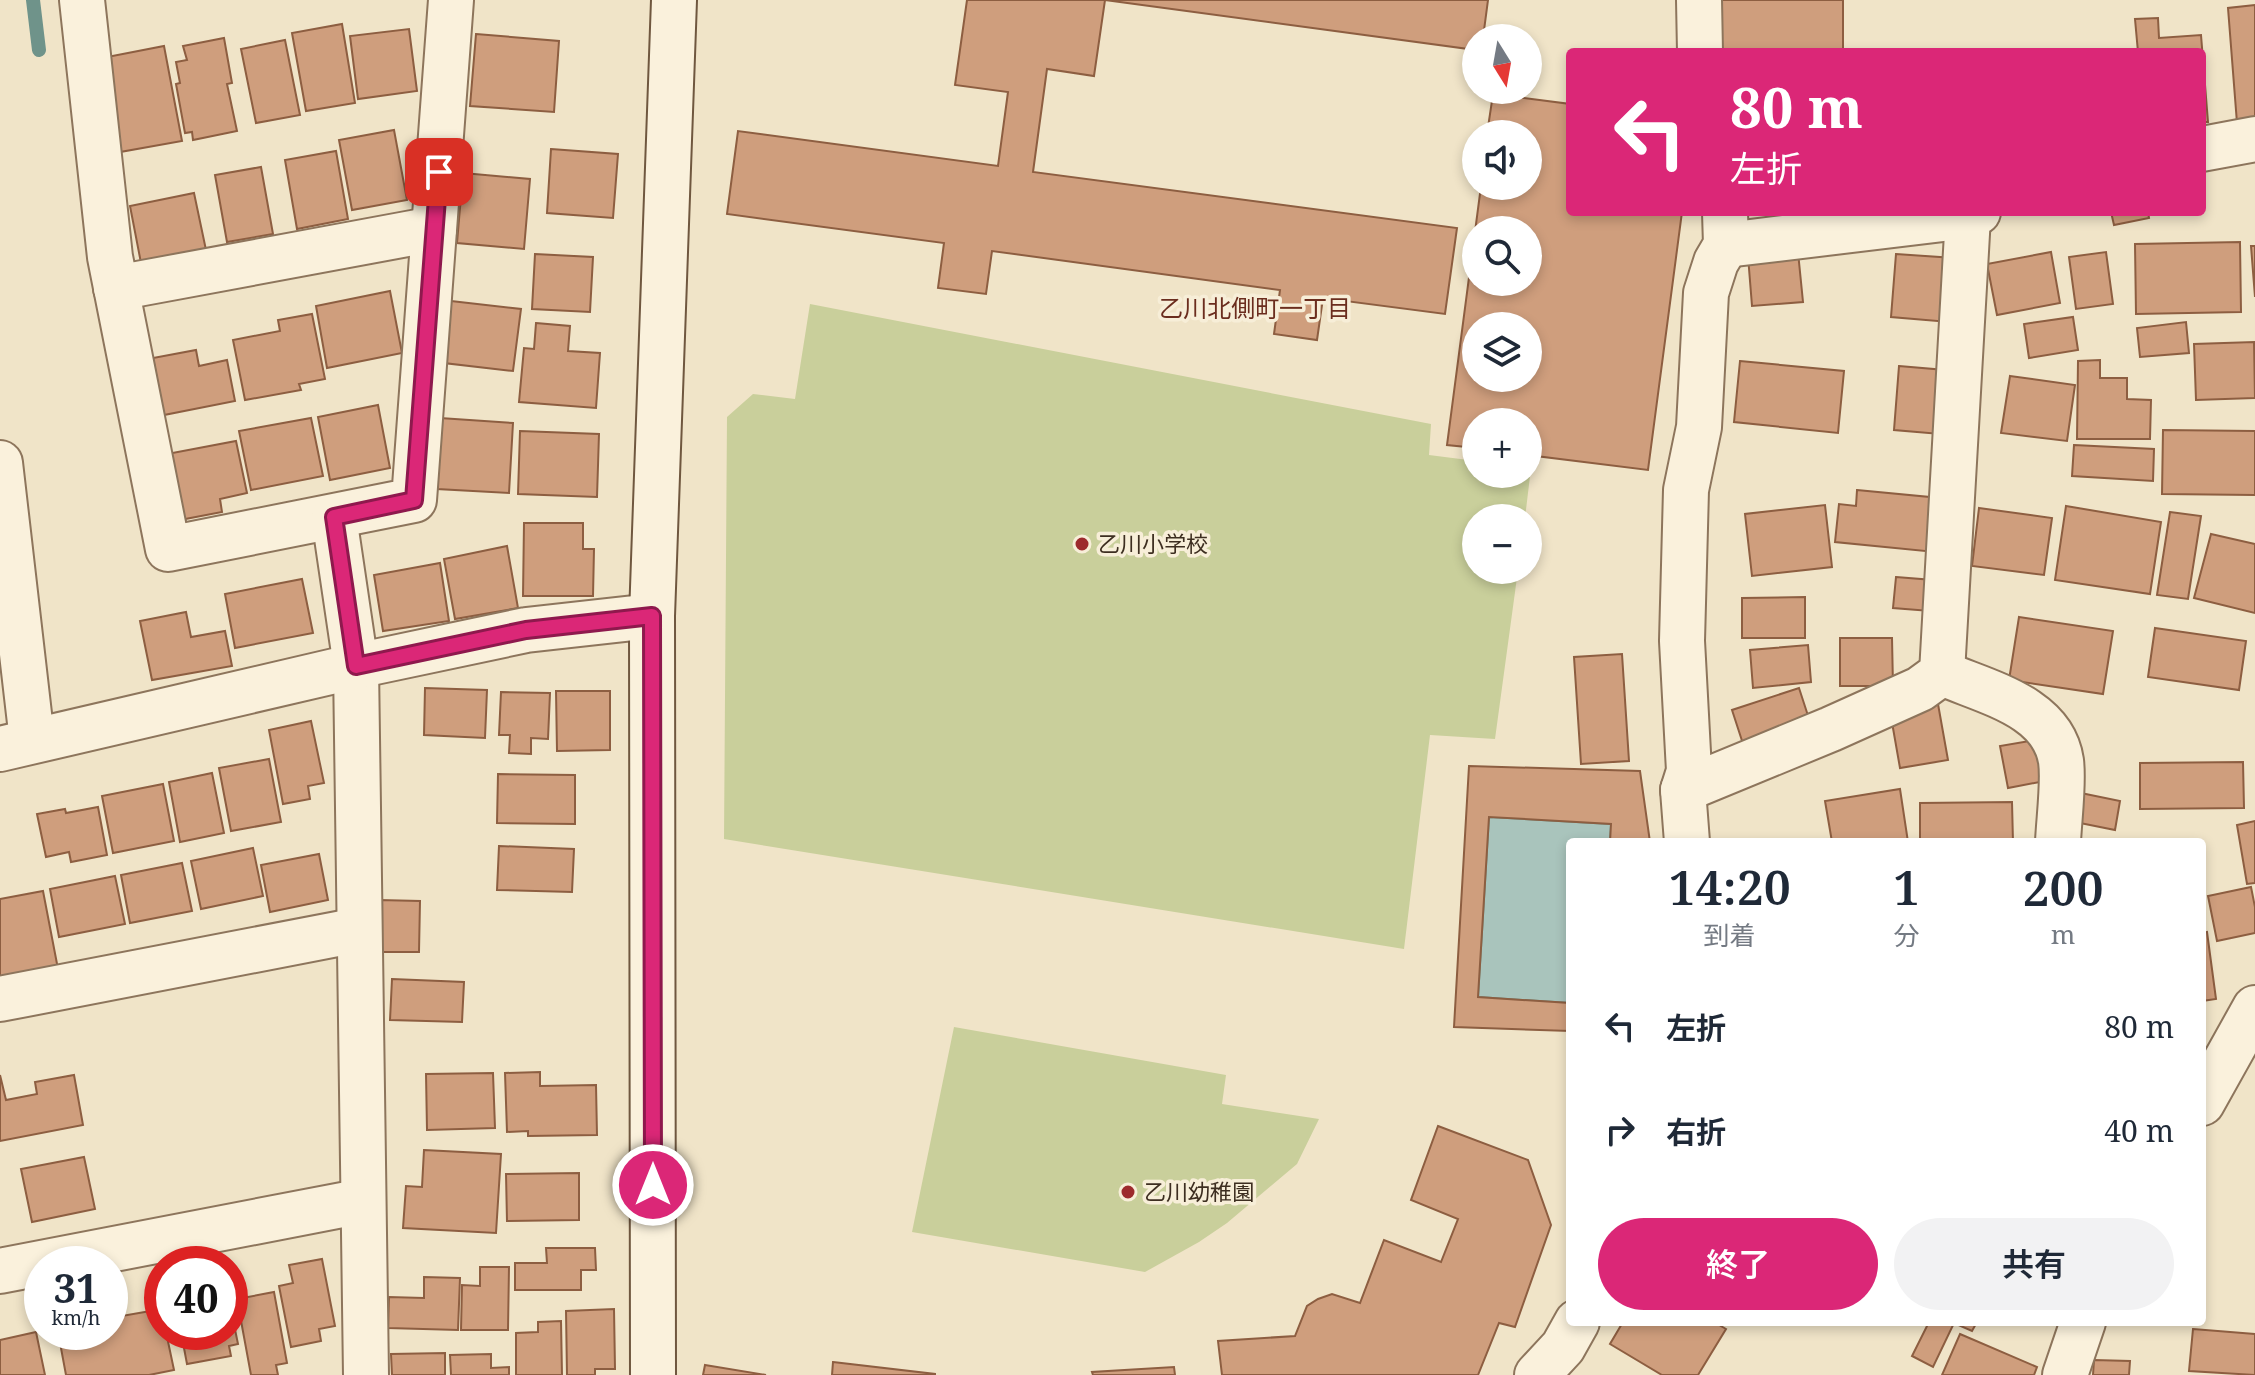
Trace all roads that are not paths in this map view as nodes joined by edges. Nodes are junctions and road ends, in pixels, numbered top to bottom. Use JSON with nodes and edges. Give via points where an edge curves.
{"nodes":[{"id":1,"x":82,"y":0,"type":"edge"},
{"id":2,"x":451,"y":0,"type":"edge"},
{"id":3,"x":674,"y":0,"type":"edge"},
{"id":4,"x":1699,"y":0,"type":"edge"},
{"id":5,"x":1700,"y":48,"type":"edge"},
{"id":6,"x":2255,"y":139,"type":"edge"},
{"id":7,"x":2206,"y":148,"type":"edge"},
{"id":8,"x":1938,"y":216,"type":"edge"},
{"id":9,"x":1973,"y":216,"type":"edge"},
{"id":10,"x":1726,"y":228,"type":"edge"},
{"id":11,"x":434,"y":229,"type":"junction"},
{"id":12,"x":116,"y":288,"type":"junction"},
{"id":13,"x":0,"y":463,"type":"edge"},
{"id":14,"x":334,"y":517,"type":"junction"},
{"id":15,"x":6,"y":561,"type":"edge"},
{"id":16,"x":652,"y":616,"type":"junction"},
{"id":17,"x":356,"y":666,"type":"junction"},
{"id":18,"x":1942,"y":673,"type":"junction"},
{"id":19,"x":16,"y":745,"type":"edge"},
{"id":20,"x":1683,"y":790,"type":"junction"},
{"id":21,"x":1687,"y":838,"type":"edge"},
{"id":22,"x":2058,"y":838,"type":"edge"},
{"id":23,"x":358,"y":930,"type":"junction"},
{"id":24,"x":0,"y":999,"type":"edge"},
{"id":25,"x":2255,"y":1008,"type":"edge"},
{"id":26,"x":2206,"y":1096,"type":"edge"},
{"id":27,"x":363,"y":1201,"type":"junction"},
{"id":28,"x":0,"y":1271,"type":"edge"},
{"id":29,"x":2082,"y":1326,"type":"edge"},
{"id":30,"x":366,"y":1375,"type":"edge"},
{"id":31,"x":653,"y":1375,"type":"edge"},
{"id":32,"x":2065,"y":1375,"type":"edge"}],
"edges":[{"from":1,"to":12,"type":"street"},
{"from":2,"to":11,"type":"street"},
{"from":3,"to":16,"type":"street"},
{"from":4,"to":5,"type":"street"},
{"from":6,"to":7,"type":"street"},
{"from":8,"to":10,"type":"street"},
{"from":9,"to":18,"type":"street"},
{"from":10,"to":20,"type":"street","via":[[1706,293],[1699,427],[1686,490],[1682,641],[1689,771]]},
{"from":11,"to":12,"type":"street"},
{"from":11,"to":14,"type":"street","via":[[414,500]]},
{"from":12,"to":14,"type":"street","via":[[168,549]]},
{"from":13,"to":15,"type":"street"},
{"from":14,"to":17,"type":"street"},
{"from":15,"to":19,"type":"street"},
{"from":16,"to":17,"type":"street","via":[[526,630]]},
{"from":16,"to":31,"type":"street"},
{"from":17,"to":19,"type":"street"},
{"from":17,"to":23,"type":"street"},
{"from":18,"to":20,"type":"street","via":[[1920,689]]},
{"from":18,"to":22,"type":"street","via":[[2036,716],[2050,733],[2061,761]]},
{"from":20,"to":21,"type":"street"},
{"from":23,"to":24,"type":"street"},
{"from":23,"to":27,"type":"street"},
{"from":25,"to":26,"type":"street"},
{"from":27,"to":28,"type":"street"},
{"from":27,"to":30,"type":"street"},
{"from":29,"to":32,"type":"street"}]}
